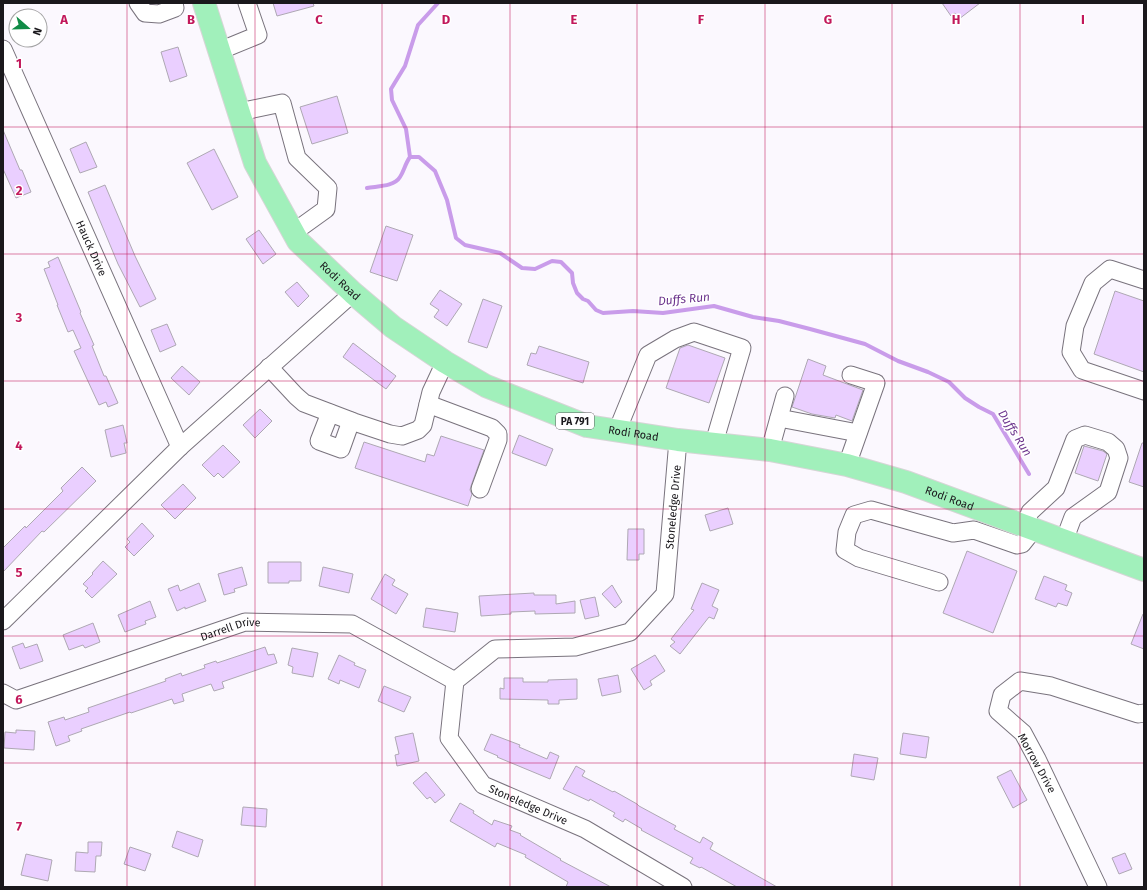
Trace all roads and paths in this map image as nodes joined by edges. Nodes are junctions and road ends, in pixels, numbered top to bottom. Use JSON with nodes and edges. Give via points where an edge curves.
{"nodes":[{"id":1,"x":138,"y":3,"type":"edge"},
{"id":2,"x":174,"y":3,"type":"edge"},
{"id":3,"x":204,"y":3,"type":"edge"},
{"id":4,"x":247,"y":3,"type":"edge"},
{"id":5,"x":3,"y":50,"type":"edge"},
{"id":6,"x":219,"y":51,"type":"junction"},
{"id":7,"x":239,"y":112,"type":"junction"},
{"id":8,"x":294,"y":232,"type":"junction"},
{"id":9,"x":1144,"y":280,"type":"edge"},
{"id":10,"x":353,"y":293,"type":"junction"},
{"id":11,"x":445,"y":362,"type":"junction"},
{"id":12,"x":269,"y":367,"type":"junction"},
{"id":13,"x":851,"y":375,"type":"dead end"},
{"id":14,"x":1144,"y":391,"type":"edge"},
{"id":15,"x":785,"y":396,"type":"dead end"},
{"id":16,"x":428,"y":404,"type":"junction"},
{"id":17,"x":330,"y":413,"type":"junction"},
{"id":18,"x":779,"y":418,"type":"junction"},
{"id":19,"x":350,"y":421,"type":"junction"},
{"id":20,"x":617,"y":431,"type":"junction"},
{"id":21,"x":858,"y":433,"type":"junction"},
{"id":22,"x":678,"y":440,"type":"junction"},
{"id":23,"x":714,"y":443,"type":"junction"},
{"id":24,"x":180,"y":447,"type":"junction"},
{"id":25,"x":770,"y":450,"type":"junction"},
{"id":26,"x":847,"y":465,"type":"junction"},
{"id":27,"x":480,"y":489,"type":"dead end"},
{"id":28,"x":1029,"y":528,"type":"junction"},
{"id":29,"x":1064,"y":541,"type":"junction"},
{"id":30,"x":1144,"y":570,"type":"edge"},
{"id":31,"x":939,"y":582,"type":"dead end"},
{"id":32,"x":3,"y":621,"type":"edge"},
{"id":33,"x":455,"y":681,"type":"junction"},
{"id":34,"x":3,"y":693,"type":"edge"},
{"id":35,"x":1144,"y":713,"type":"edge"},
{"id":36,"x":684,"y":887,"type":"edge"},
{"id":37,"x":1098,"y":887,"type":"edge"}],
"edges":[{"from":1,"to":2,"type":"street","via":[[145,14],[159,14],[175,8]]},
{"from":3,"to":6,"type":"main road","name":"Rodi Road","number":"PA 791"},
{"from":4,"to":6,"type":"street","via":[[258,36]]},
{"from":5,"to":24,"type":"street","name":"Hauck Drive"},
{"from":6,"to":7,"type":"main road","name":"Rodi Road","number":"PA 791"},
{"from":7,"to":8,"type":"main road","name":"Rodi Road","number":"PA 791","via":[[255,163]]},
{"from":7,"to":8,"type":"street","via":[[282,103],[297,158],[328,188],[326,208]]},
{"from":8,"to":10,"type":"main road","name":"Rodi Road","number":"PA 791","via":[[298,241]]},
{"from":9,"to":14,"type":"street","via":[[1110,269],[1093,283],[1075,326],[1071,352],[1082,370]]},
{"from":10,"to":11,"type":"main road","name":"Rodi Road","number":"PA 791","via":[[393,328]]},
{"from":10,"to":12,"type":"street"},
{"from":11,"to":16,"type":"street"},
{"from":11,"to":20,"type":"main road","name":"Rodi Road","number":"PA 791","via":[[486,386],[587,426]]},
{"from":12,"to":17,"type":"street","via":[[304,403]]},
{"from":12,"to":24,"type":"street"},
{"from":13,"to":21,"type":"street","via":[[876,383]]},
{"from":15,"to":18,"type":"street"},
{"from":16,"to":19,"type":"street","via":[[423,425],[418,430],[402,436]]},
{"from":16,"to":27,"type":"street","via":[[492,428],[498,434]]},
{"from":17,"to":19,"type":"street"},
{"from":17,"to":19,"type":"street","via":[[319,441],[341,449]]},
{"from":18,"to":21,"type":"street"},
{"from":18,"to":25,"type":"street"},
{"from":20,"to":22,"type":"main road","name":"Rodi Road","number":"PA 791"},
{"from":20,"to":23,"type":"street","via":[[648,355],[675,339],[694,332],[742,348]]},
{"from":21,"to":26,"type":"street"},
{"from":22,"to":23,"type":"main road","name":"Rodi Road","number":"PA 791"},
{"from":22,"to":33,"type":"street","name":"Stoneledge Drive","via":[[665,594],[630,632],[575,647],[496,649]]},
{"from":23,"to":25,"type":"main road","name":"Rodi Road","number":"PA 791"},
{"from":24,"to":32,"type":"street"},
{"from":25,"to":26,"type":"main road","name":"Rodi Road","number":"PA 791"},
{"from":26,"to":28,"type":"main road","name":"Rodi Road","number":"PA 791","via":[[906,482]]},
{"from":28,"to":29,"type":"main road","name":"Rodi Road","number":"PA 791"},
{"from":28,"to":29,"type":"street","via":[[1030,512],[1056,488],[1075,439],[1085,435],[1108,442],[1116,449],[1119,458],[1108,492],[1072,517]]},
{"from":28,"to":31,"type":"street","via":[[1022,544],[1017,545],[974,530],[953,533],[871,510],[854,515],[847,532],[845,550],[859,558]]},
{"from":29,"to":30,"type":"main road","name":"Rodi Road","number":"PA 791"},
{"from":33,"to":34,"type":"street","name":"Darrell Drive","via":[[352,624],[245,622],[16,700]]},
{"from":33,"to":36,"type":"street","name":"Stoneledge Drive","via":[[449,738],[483,785],[585,829]]},
{"from":35,"to":37,"type":"street","name":"Morrow Drive","via":[[1138,714],[1051,686],[1020,681],[1002,694],[998,712],[1023,733]]}]}
